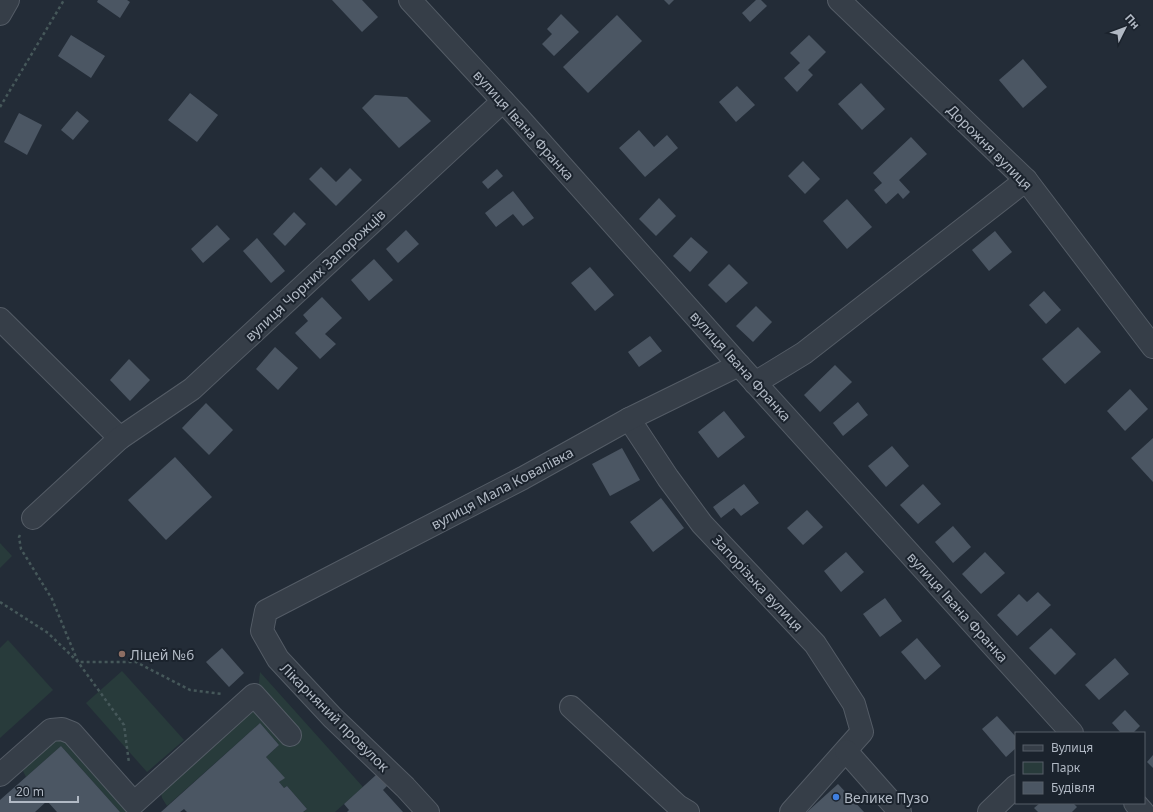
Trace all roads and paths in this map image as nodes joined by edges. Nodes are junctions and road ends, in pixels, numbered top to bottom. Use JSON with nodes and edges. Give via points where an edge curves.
{"nodes":[{"id":1,"x":8,"y":0,"type":"edge"},
{"id":2,"x":64,"y":0,"type":"edge"},
{"id":3,"x":410,"y":0,"type":"edge"},
{"id":4,"x":839,"y":0,"type":"edge"},
{"id":5,"x":0,"y":14,"type":"edge"},
{"id":6,"x":503,"y":101,"type":"junction"},
{"id":7,"x":0,"y":108,"type":"edge"},
{"id":8,"x":1026,"y":180,"type":"junction"},
{"id":9,"x":0,"y":319,"type":"edge"},
{"id":10,"x":1153,"y":347,"type":"edge"},
{"id":11,"x":739,"y":365,"type":"junction"},
{"id":12,"x":755,"y":382,"type":"junction"},
{"id":13,"x":629,"y":419,"type":"junction"},
{"id":14,"x":120,"y":438,"type":"junction"},
{"id":15,"x":33,"y":518,"type":"joint"},
{"id":16,"x":0,"y":602,"type":"edge"},
{"id":17,"x":266,"y":611,"type":"joint"},
{"id":18,"x":78,"y":662,"type":"junction"},
{"id":19,"x":228,"y":695,"type":"dead end"},
{"id":20,"x":571,"y":707,"type":"dead end"},
{"id":21,"x":1071,"y":732,"type":"edge"},
{"id":22,"x":290,"y":735,"type":"dead end"},
{"id":23,"x":846,"y":751,"type":"junction"},
{"id":24,"x":129,"y":764,"type":"dead end"},
{"id":25,"x":0,"y":775,"type":"edge"},
{"id":26,"x":1015,"y":787,"type":"edge"},
{"id":27,"x":1136,"y":804,"type":"edge"},
{"id":28,"x":428,"y":812,"type":"edge"},
{"id":29,"x":688,"y":812,"type":"edge"},
{"id":30,"x":791,"y":812,"type":"edge"},
{"id":31,"x":900,"y":812,"type":"edge"},
{"id":32,"x":988,"y":812,"type":"edge"},
{"id":33,"x":1143,"y":812,"type":"edge"}],
"edges":[{"from":1,"to":5,"type":"street"},
{"from":2,"to":7,"type":"path"},
{"from":3,"to":6,"type":"street","name":"вулиця Івана Франка"},
{"from":4,"to":8,"type":"street","name":"Дорожня вулиця"},
{"from":6,"to":11,"type":"street","name":"вулиця Івана Франка"},
{"from":6,"to":14,"type":"street","name":"вулиця Чорних Запорожців","via":[[192,389]]},
{"from":8,"to":10,"type":"street","name":"Дорожня вулиця"},
{"from":8,"to":12,"type":"street","via":[[804,353]]},
{"from":9,"to":14,"type":"street"},
{"from":11,"to":12,"type":"street","name":"вулиця Івана Франка"},
{"from":11,"to":13,"type":"street","name":"вулиця Мала Ковалівка"},
{"from":12,"to":21,"type":"street","name":"вулиця Івана Франка"},
{"from":13,"to":17,"type":"street","name":"вулиця Мала Ковалівка","via":[[523,478]]},
{"from":13,"to":23,"type":"street","name":"Запорізька вулиця","via":[[702,524],[815,644],[854,704],[862,732]]},
{"from":14,"to":15,"type":"street","name":"вулиця Чорних Запорожців"},
{"from":15,"to":18,"type":"path","via":[[18,537],[21,549],[52,599]]},
{"from":16,"to":18,"type":"path","via":[[48,633]]},
{"from":17,"to":28,"type":"street","name":"Лікарняний провулок","via":[[262,631],[278,659],[332,717]]},
{"from":18,"to":19,"type":"path","via":[[136,662],[190,690]]},
{"from":18,"to":24,"type":"path","via":[[124,725]]},
{"from":20,"to":29,"type":"street","via":[[678,806]]},
{"from":22,"to":25,"type":"street","via":[[254,695],[134,803],[72,733],[62,729],[51,730]]},
{"from":23,"to":30,"type":"street"},
{"from":23,"to":31,"type":"street"},
{"from":26,"to":32,"type":"street"},
{"from":27,"to":33,"type":"street"}]}
